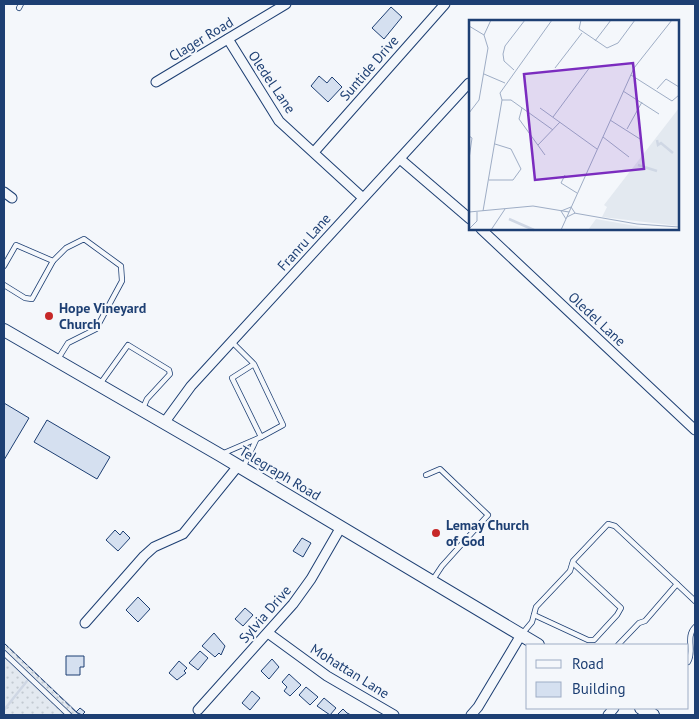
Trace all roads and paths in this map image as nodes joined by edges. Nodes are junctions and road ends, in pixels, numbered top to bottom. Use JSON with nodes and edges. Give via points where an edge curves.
{"nodes":[{"id":1,"x":286,"y":4,"type":"edge"},
{"id":2,"x":445,"y":4,"type":"edge"},
{"id":3,"x":228,"y":40,"type":"junction"},
{"id":4,"x":156,"y":82,"type":"dead end"},
{"id":5,"x":469,"y":84,"type":"edge"},
{"id":6,"x":314,"y":152,"type":"junction"},
{"id":7,"x":400,"y":159,"type":"junction"},
{"id":8,"x":4,"y":192,"type":"edge"},
{"id":9,"x":12,"y":198,"type":"dead end"},
{"id":10,"x":364,"y":198,"type":"junction"},
{"id":11,"x":469,"y":218,"type":"edge"},
{"id":12,"x":481,"y":230,"type":"edge"},
{"id":13,"x":53,"y":261,"type":"junction"},
{"id":14,"x":4,"y":266,"type":"edge"},
{"id":15,"x":4,"y":285,"type":"edge"},
{"id":16,"x":4,"y":330,"type":"edge"},
{"id":17,"x":233,"y":343,"type":"junction"},
{"id":18,"x":57,"y":361,"type":"junction"},
{"id":19,"x":254,"y":364,"type":"junction"},
{"id":20,"x":99,"y":385,"type":"junction"},
{"id":21,"x":142,"y":410,"type":"junction"},
{"id":22,"x":164,"y":423,"type":"junction"},
{"id":23,"x":695,"y":430,"type":"edge"},
{"id":24,"x":261,"y":437,"type":"junction"},
{"id":25,"x":256,"y":440,"type":"junction"},
{"id":26,"x":220,"y":455,"type":"junction"},
{"id":27,"x":240,"y":467,"type":"junction"},
{"id":28,"x":426,"y":475,"type":"dead end"},
{"id":29,"x":342,"y":527,"type":"junction"},
{"id":30,"x":573,"y":563,"type":"junction"},
{"id":31,"x":432,"y":581,"type":"junction"},
{"id":32,"x":677,"y":584,"type":"junction"},
{"id":33,"x":695,"y":601,"type":"edge"},
{"id":34,"x":534,"y":615,"type":"junction"},
{"id":35,"x":85,"y":623,"type":"dead end"},
{"id":36,"x":695,"y":627,"type":"edge"},
{"id":37,"x":268,"y":633,"type":"junction"},
{"id":38,"x":522,"y":635,"type":"junction"},
{"id":39,"x":536,"y":644,"type":"edge"},
{"id":40,"x":619,"y":644,"type":"edge"},
{"id":41,"x":4,"y":653,"type":"edge"},
{"id":42,"x":689,"y":660,"type":"edge"},
{"id":43,"x":198,"y":710,"type":"dead end"},
{"id":44,"x":70,"y":715,"type":"edge"},
{"id":45,"x":394,"y":715,"type":"edge"},
{"id":46,"x":471,"y":715,"type":"edge"}],
"edges":[{"from":1,"to":3,"type":"street","name":"Clager Road"},
{"from":2,"to":6,"type":"street","name":"Suntide Drive"},
{"from":3,"to":4,"type":"street","name":"Clager Road"},
{"from":3,"to":6,"type":"street","name":"Oledel Lane","via":[[279,121]]},
{"from":5,"to":7,"type":"street","name":"Franru Lane"},
{"from":6,"to":10,"type":"street","name":"Oledel Lane"},
{"from":7,"to":10,"type":"street","name":"Franru Lane"},
{"from":7,"to":11,"type":"street"},
{"from":8,"to":9,"type":"street"},
{"from":10,"to":17,"type":"street","name":"Franru Lane"},
{"from":12,"to":23,"type":"street","name":"Oledel Lane"},
{"from":13,"to":14,"type":"lane","via":[[16,245]]},
{"from":13,"to":15,"type":"lane","via":[[32,298],[25,298]]},
{"from":13,"to":18,"type":"lane","via":[[66,248],[84,239],[121,266],[122,281],[96,329],[68,343]]},
{"from":16,"to":18,"type":"main road","name":"Telegraph Road"},
{"from":17,"to":19,"type":"lane"},
{"from":17,"to":22,"type":"street","name":"Franru Lane","via":[[191,386]]},
{"from":18,"to":20,"type":"main road","name":"Telegraph Road"},
{"from":19,"to":24,"type":"lane","via":[[232,378]]},
{"from":19,"to":24,"type":"lane","via":[[283,425]]},
{"from":20,"to":21,"type":"main road","name":"Telegraph Road"},
{"from":20,"to":21,"type":"lane","via":[[128,345],[169,370],[170,374]]},
{"from":21,"to":22,"type":"main road","name":"Telegraph Road"},
{"from":22,"to":26,"type":"main road","name":"Telegraph Road"},
{"from":24,"to":25,"type":"lane"},
{"from":25,"to":26,"type":"lane"},
{"from":25,"to":27,"type":"lane"},
{"from":26,"to":27,"type":"main road","name":"Telegraph Road"},
{"from":27,"to":29,"type":"main road","name":"Telegraph Road"},
{"from":27,"to":35,"type":"street","via":[[183,534],[154,547],[144,556]]},
{"from":28,"to":31,"type":"lane","via":[[440,469],[488,515]]},
{"from":29,"to":31,"type":"main road","name":"Telegraph Road"},
{"from":29,"to":37,"type":"street","name":"Sylvia Drive","via":[[311,579]]},
{"from":30,"to":32,"type":"lane","via":[[608,524],[615,526]]},
{"from":30,"to":34,"type":"lane","via":[[570,571],[536,607]]},
{"from":30,"to":34,"type":"lane","via":[[621,608],[617,615],[594,640]]},
{"from":31,"to":38,"type":"main road","name":"Telegraph Road"},
{"from":32,"to":33,"type":"lane"},
{"from":32,"to":40,"type":"lane"},
{"from":34,"to":38,"type":"lane"},
{"from":36,"to":42,"type":"lane","via":[[690,639]]},
{"from":37,"to":43,"type":"street","name":"Sylvia Drive"},
{"from":37,"to":45,"type":"street","name":"Mohattan Lane","via":[[327,676]]},
{"from":38,"to":39,"type":"main road","name":"Telegraph Road"},
{"from":38,"to":46,"type":"street"},
{"from":41,"to":44,"type":"lane"}]}
